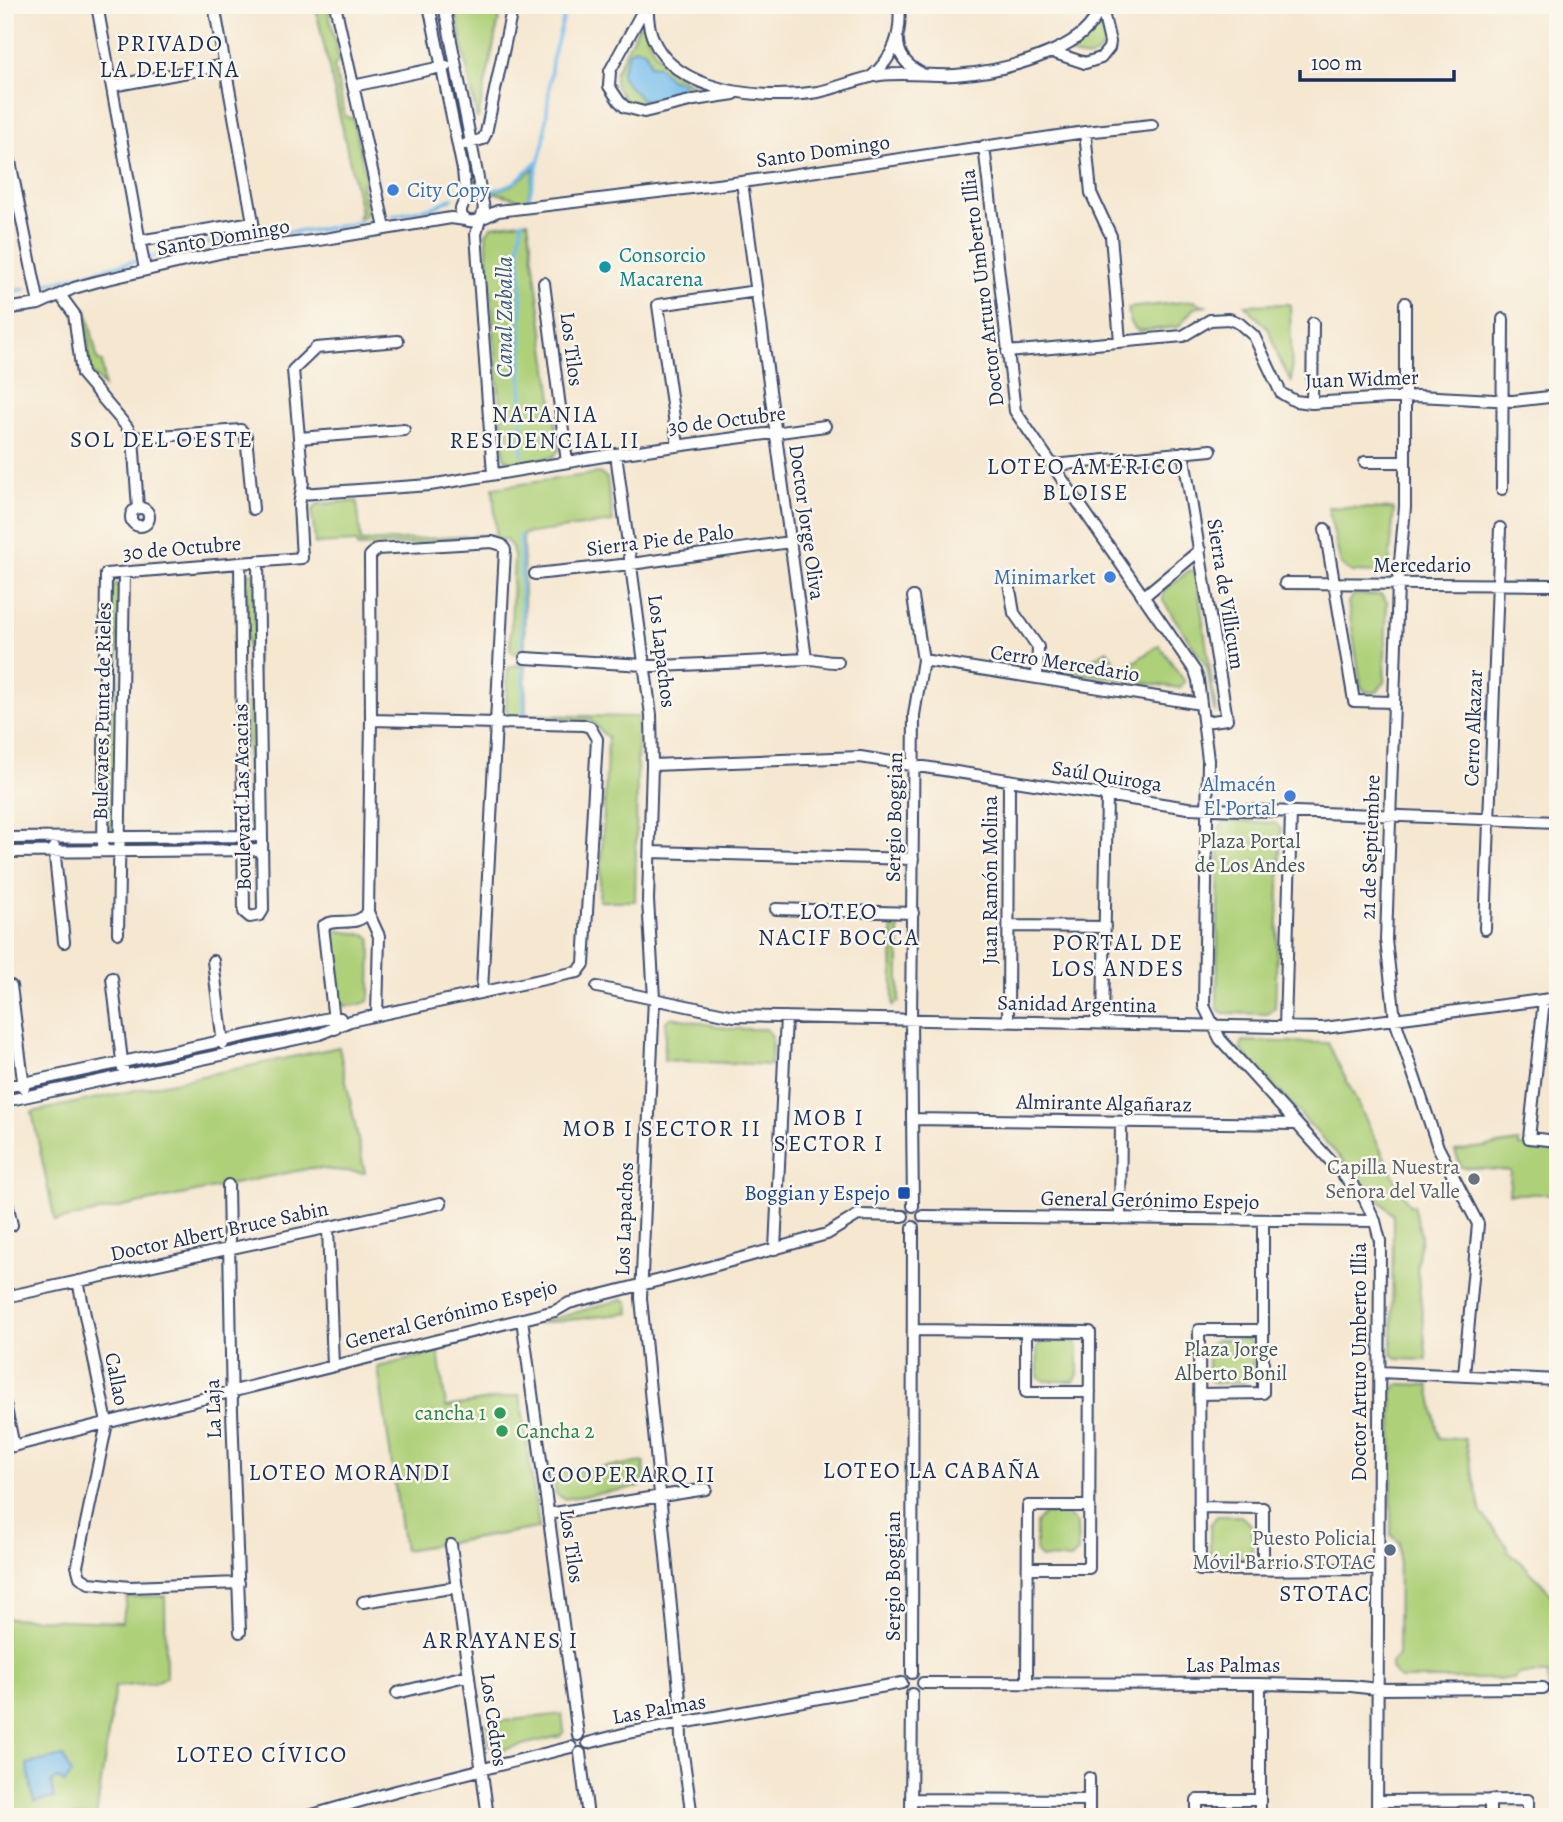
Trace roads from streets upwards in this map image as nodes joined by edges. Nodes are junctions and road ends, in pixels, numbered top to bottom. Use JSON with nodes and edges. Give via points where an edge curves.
{"nodes":[{"id":1,"x":97,"y":5,"type":"edge"},
{"id":2,"x":214,"y":5,"type":"edge"},
{"id":3,"x":335,"y":5,"type":"edge"},
{"id":4,"x":429,"y":5,"type":"edge"},
{"id":5,"x":444,"y":5,"type":"edge"},
{"id":6,"x":513,"y":5,"type":"edge"},
{"id":7,"x":647,"y":5,"type":"edge"},
{"id":8,"x":899,"y":5,"type":"edge"},
{"id":9,"x":1102,"y":5,"type":"edge"},
{"id":10,"x":898,"y":37,"type":"junction"},
{"id":11,"x":1051,"y":51,"type":"junction"},
{"id":12,"x":455,"y":64,"type":"junction"},
{"id":13,"x":225,"y":65,"type":"junction"},
{"id":14,"x":442,"y":67,"type":"junction"},
{"id":15,"x":921,"y":74,"type":"junction"},
{"id":16,"x":871,"y":77,"type":"junction"},
{"id":17,"x":112,"y":86,"type":"junction"},
{"id":18,"x":353,"y":86,"type":"junction"},
{"id":19,"x":743,"y":93,"type":"junction"},
{"id":20,"x":1152,"y":125,"type":"dead end"},
{"id":21,"x":1084,"y":132,"type":"junction"},
{"id":22,"x":5,"y":136,"type":"edge"},
{"id":23,"x":471,"y":143,"type":"junction"},
{"id":24,"x":457,"y":145,"type":"junction"},
{"id":25,"x":984,"y":146,"type":"junction"},
{"id":26,"x":742,"y":182,"type":"junction"},
{"id":27,"x":463,"y":203,"type":"junction"},
{"id":28,"x":483,"y":206,"type":"junction"},
{"id":29,"x":498,"y":211,"type":"junction"},
{"id":30,"x":451,"y":218,"type":"junction"},
{"id":31,"x":474,"y":220,"type":"junction"},
{"id":32,"x":385,"y":228,"type":"junction"},
{"id":33,"x":139,"y":241,"type":"junction"},
{"id":34,"x":145,"y":270,"type":"junction"},
{"id":35,"x":544,"y":283,"type":"dead end"},
{"id":36,"x":757,"y":291,"type":"junction"},
{"id":37,"x":60,"y":295,"type":"junction"},
{"id":38,"x":1405,"y":303,"type":"dead end"},
{"id":39,"x":38,"y":304,"type":"junction"},
{"id":40,"x":5,"y":309,"type":"edge"},
{"id":41,"x":1503,"y":319,"type":"dead end"},
{"id":42,"x":1313,"y":323,"type":"dead end"},
{"id":43,"x":398,"y":341,"type":"dead end"},
{"id":44,"x":1121,"y":341,"type":"junction"},
{"id":45,"x":1007,"y":352,"type":"junction"},
{"id":46,"x":1558,"y":396,"type":"edge"},
{"id":47,"x":1406,"y":397,"type":"junction"},
{"id":48,"x":1502,"y":401,"type":"junction"},
{"id":49,"x":1312,"y":403,"type":"junction"},
{"id":50,"x":825,"y":426,"type":"dead end"},
{"id":51,"x":404,"y":430,"type":"dead end"},
{"id":52,"x":776,"y":433,"type":"junction"},
{"id":53,"x":133,"y":438,"type":"junction"},
{"id":54,"x":299,"y":438,"type":"junction"},
{"id":55,"x":678,"y":446,"type":"junction"},
{"id":56,"x":1211,"y":450,"type":"dead end"},
{"id":57,"x":1183,"y":452,"type":"junction"},
{"id":58,"x":616,"y":454,"type":"junction"},
{"id":59,"x":567,"y":462,"type":"junction"},
{"id":60,"x":1365,"y":462,"type":"dead end"},
{"id":61,"x":1405,"y":462,"type":"junction"},
{"id":62,"x":1053,"y":465,"type":"junction"},
{"id":63,"x":493,"y":474,"type":"junction"},
{"id":64,"x":1502,"y":489,"type":"dead end"},
{"id":65,"x":301,"y":494,"type":"junction"},
{"id":66,"x":138,"y":509,"type":"dead end"},
{"id":67,"x":253,"y":509,"type":"dead end"},
{"id":68,"x":1500,"y":528,"type":"dead end"},
{"id":69,"x":1325,"y":529,"type":"dead end"},
{"id":70,"x":790,"y":542,"type":"junction"},
{"id":71,"x":1200,"y":550,"type":"junction"},
{"id":72,"x":258,"y":561,"type":"junction"},
{"id":73,"x":240,"y":563,"type":"junction"},
{"id":74,"x":631,"y":564,"type":"junction"},
{"id":75,"x":124,"y":573,"type":"junction"},
{"id":76,"x":107,"y":574,"type":"joint"},
{"id":77,"x":535,"y":574,"type":"dead end"},
{"id":78,"x":1009,"y":583,"type":"dead end"},
{"id":79,"x":1286,"y":583,"type":"dead end"},
{"id":80,"x":1336,"y":584,"type":"junction"},
{"id":81,"x":1398,"y":584,"type":"junction"},
{"id":82,"x":1497,"y":585,"type":"junction"},
{"id":83,"x":1558,"y":585,"type":"edge"},
{"id":84,"x":913,"y":597,"type":"dead end"},
{"id":85,"x":1143,"y":597,"type":"junction"},
{"id":86,"x":525,"y":658,"type":"dead end"},
{"id":87,"x":806,"y":659,"type":"junction"},
{"id":88,"x":923,"y":660,"type":"junction"},
{"id":89,"x":838,"y":662,"type":"dead end"},
{"id":90,"x":645,"y":665,"type":"junction"},
{"id":91,"x":1037,"y":678,"type":"junction"},
{"id":92,"x":260,"y":695,"type":"junction"},
{"id":93,"x":242,"y":696,"type":"junction"},
{"id":94,"x":122,"y":700,"type":"junction"},
{"id":95,"x":105,"y":701,"type":"junction"},
{"id":96,"x":1394,"y":702,"type":"junction"},
{"id":97,"x":1201,"y":704,"type":"junction"},
{"id":98,"x":371,"y":720,"type":"junction"},
{"id":99,"x":497,"y":722,"type":"junction"},
{"id":100,"x":1204,"y":722,"type":"junction"},
{"id":101,"x":652,"y":765,"type":"junction"},
{"id":102,"x":914,"y":766,"type":"junction"},
{"id":103,"x":1009,"y":781,"type":"junction"},
{"id":104,"x":1107,"y":795,"type":"junction"},
{"id":105,"x":1207,"y":809,"type":"junction"},
{"id":106,"x":1291,"y":812,"type":"junction"},
{"id":107,"x":1390,"y":816,"type":"junction"},
{"id":108,"x":1490,"y":819,"type":"junction"},
{"id":109,"x":1558,"y":822,"type":"edge"},
{"id":110,"x":243,"y":836,"type":"junction"},
{"id":111,"x":262,"y":836,"type":"junction"},
{"id":112,"x":5,"y":838,"type":"edge"},
{"id":113,"x":54,"y":838,"type":"junction"},
{"id":114,"x":103,"y":838,"type":"junction"},
{"id":115,"x":120,"y":838,"type":"junction"},
{"id":116,"x":243,"y":850,"type":"junction"},
{"id":117,"x":262,"y":850,"type":"junction"},
{"id":118,"x":54,"y":851,"type":"junction"},
{"id":119,"x":103,"y":851,"type":"junction"},
{"id":120,"x":120,"y":851,"type":"junction"},
{"id":121,"x":5,"y":852,"type":"edge"},
{"id":122,"x":650,"y":852,"type":"junction"},
{"id":123,"x":913,"y":859,"type":"junction"},
{"id":124,"x":776,"y":909,"type":"dead end"},
{"id":125,"x":368,"y":912,"type":"junction"},
{"id":126,"x":912,"y":913,"type":"junction"},
{"id":127,"x":1009,"y":926,"type":"junction"},
{"id":128,"x":1105,"y":927,"type":"junction"},
{"id":129,"x":1485,"y":929,"type":"dead end"},
{"id":130,"x":118,"y":933,"type":"dead end"},
{"id":131,"x":64,"y":942,"type":"dead end"},
{"id":132,"x":212,"y":961,"type":"dead end"},
{"id":133,"x":112,"y":978,"type":"dead end"},
{"id":134,"x":11,"y":986,"type":"dead end"},
{"id":135,"x":597,"y":987,"type":"dead end"},
{"id":136,"x":482,"y":991,"type":"junction"},
{"id":137,"x":654,"y":998,"type":"junction"},
{"id":138,"x":1558,"y":998,"type":"edge"},
{"id":139,"x":1545,"y":1000,"type":"junction"},
{"id":140,"x":377,"y":1014,"type":"junction"},
{"id":141,"x":786,"y":1017,"type":"junction"},
{"id":142,"x":911,"y":1020,"type":"junction"},
{"id":143,"x":1395,"y":1020,"type":"junction"},
{"id":144,"x":1008,"y":1022,"type":"junction"},
{"id":145,"x":335,"y":1023,"type":"junction"},
{"id":146,"x":1103,"y":1023,"type":"junction"},
{"id":147,"x":1212,"y":1026,"type":"junction"},
{"id":148,"x":1285,"y":1027,"type":"junction"},
{"id":149,"x":222,"y":1040,"type":"junction"},
{"id":150,"x":224,"y":1054,"type":"junction"},
{"id":151,"x":122,"y":1062,"type":"junction"},
{"id":152,"x":124,"y":1074,"type":"junction"},
{"id":153,"x":23,"y":1083,"type":"junction"},
{"id":154,"x":5,"y":1087,"type":"edge"},
{"id":155,"x":25,"y":1097,"type":"junction"},
{"id":156,"x":5,"y":1101,"type":"edge"},
{"id":157,"x":912,"y":1119,"type":"junction"},
{"id":158,"x":1121,"y":1122,"type":"junction"},
{"id":159,"x":1296,"y":1124,"type":"junction"},
{"id":160,"x":1558,"y":1141,"type":"edge"},
{"id":161,"x":228,"y":1185,"type":"dead end"},
{"id":162,"x":6,"y":1201,"type":"edge"},
{"id":163,"x":442,"y":1203,"type":"dead end"},
{"id":164,"x":913,"y":1206,"type":"junction"},
{"id":165,"x":903,"y":1216,"type":"junction"},
{"id":166,"x":923,"y":1216,"type":"junction"},
{"id":167,"x":1120,"y":1219,"type":"junction"},
{"id":168,"x":1263,"y":1220,"type":"junction"},
{"id":169,"x":1376,"y":1222,"type":"junction"},
{"id":170,"x":12,"y":1225,"type":"dead end"},
{"id":171,"x":328,"y":1227,"type":"junction"},
{"id":172,"x":913,"y":1227,"type":"junction"},
{"id":173,"x":229,"y":1249,"type":"junction"},
{"id":174,"x":775,"y":1249,"type":"junction"},
{"id":175,"x":78,"y":1281,"type":"junction"},
{"id":176,"x":641,"y":1285,"type":"junction"},
{"id":177,"x":5,"y":1297,"type":"edge"},
{"id":178,"x":522,"y":1319,"type":"junction"},
{"id":179,"x":913,"y":1330,"type":"junction"},
{"id":180,"x":1263,"y":1330,"type":"junction"},
{"id":181,"x":1026,"y":1332,"type":"junction"},
{"id":182,"x":333,"y":1366,"type":"junction"},
{"id":183,"x":1379,"y":1372,"type":"junction"},
{"id":184,"x":1464,"y":1376,"type":"junction"},
{"id":185,"x":1558,"y":1380,"type":"edge"},
{"id":186,"x":232,"y":1391,"type":"junction"},
{"id":187,"x":1090,"y":1392,"type":"junction"},
{"id":188,"x":1199,"y":1394,"type":"junction"},
{"id":189,"x":5,"y":1405,"type":"edge"},
{"id":190,"x":107,"y":1423,"type":"junction"},
{"id":191,"x":10,"y":1447,"type":"edge"},
{"id":192,"x":706,"y":1489,"type":"dead end"},
{"id":193,"x":660,"y":1496,"type":"junction"},
{"id":194,"x":1089,"y":1506,"type":"junction"},
{"id":195,"x":1199,"y":1507,"type":"junction"},
{"id":196,"x":548,"y":1514,"type":"junction"},
{"id":197,"x":451,"y":1545,"type":"dead end"},
{"id":198,"x":1028,"y":1567,"type":"junction"},
{"id":199,"x":1263,"y":1569,"type":"junction"},
{"id":200,"x":1378,"y":1569,"type":"junction"},
{"id":201,"x":239,"y":1583,"type":"junction"},
{"id":202,"x":457,"y":1587,"type":"junction"},
{"id":203,"x":363,"y":1602,"type":"dead end"},
{"id":204,"x":240,"y":1632,"type":"dead end"},
{"id":205,"x":912,"y":1673,"type":"junction"},
{"id":206,"x":469,"y":1675,"type":"junction"},
{"id":207,"x":902,"y":1683,"type":"junction"},
{"id":208,"x":923,"y":1683,"type":"junction"},
{"id":209,"x":1027,"y":1683,"type":"junction"},
{"id":210,"x":1260,"y":1684,"type":"junction"},
{"id":211,"x":1543,"y":1688,"type":"dead end"},
{"id":212,"x":1377,"y":1689,"type":"junction"},
{"id":213,"x":397,"y":1693,"type":"dead end"},
{"id":214,"x":912,"y":1694,"type":"junction"},
{"id":215,"x":681,"y":1724,"type":"junction"},
{"id":216,"x":578,"y":1735,"type":"junction"},
{"id":217,"x":587,"y":1743,"type":"junction"},
{"id":218,"x":575,"y":1750,"type":"junction"},
{"id":219,"x":481,"y":1769,"type":"junction"},
{"id":220,"x":1089,"y":1778,"type":"dead end"},
{"id":221,"x":912,"y":1799,"type":"junction"},
{"id":222,"x":1089,"y":1800,"type":"junction"},
{"id":223,"x":1260,"y":1800,"type":"junction"},
{"id":224,"x":1490,"y":1800,"type":"junction"},
{"id":225,"x":1377,"y":1801,"type":"junction"},
{"id":226,"x":305,"y":1817,"type":"edge"},
{"id":227,"x":488,"y":1817,"type":"edge"},
{"id":228,"x":588,"y":1817,"type":"edge"},
{"id":229,"x":692,"y":1817,"type":"edge"},
{"id":230,"x":911,"y":1817,"type":"edge"},
{"id":231,"x":1089,"y":1817,"type":"edge"},
{"id":232,"x":1197,"y":1817,"type":"edge"},
{"id":233,"x":1260,"y":1817,"type":"edge"},
{"id":234,"x":1377,"y":1817,"type":"edge"},
{"id":235,"x":1490,"y":1817,"type":"edge"},
{"id":236,"x":1528,"y":1817,"type":"edge"}],
"edges":[{"from":1,"to":17,"type":"street"},
{"from":2,"to":13,"type":"street"},
{"from":3,"to":18,"type":"street"},
{"from":4,"to":14,"type":"street"},
{"from":5,"to":12,"type":"street"},
{"from":6,"to":23,"type":"street","via":[[486,133]]},
{"from":7,"to":19,"type":"street","via":[[653,38],[667,61],[706,84]]},
{"from":7,"to":19,"type":"street","via":[[610,71],[610,86],[625,107],[653,111]]},
{"from":8,"to":10,"type":"street"},
{"from":9,"to":11,"type":"street","via":[[1085,32]]},
{"from":9,"to":11,"type":"street","via":[[1110,42],[1101,58],[1085,63]]},
{"from":10,"to":15,"type":"street","via":[[902,57]]},
{"from":10,"to":16,"type":"street","via":[[891,55]]},
{"from":11,"to":15,"type":"street","via":[[997,70]]},
{"from":12,"to":14,"type":"street"},
{"from":12,"to":23,"type":"street"},
{"from":13,"to":17,"type":"street"},
{"from":13,"to":33,"type":"street","via":[[253,222]]},
{"from":14,"to":18,"type":"street"},
{"from":14,"to":24,"type":"street"},
{"from":15,"to":16,"type":"street"},
{"from":16,"to":19,"type":"street","via":[[817,92]]},
{"from":17,"to":33,"type":"street"},
{"from":18,"to":32,"type":"street"},
{"from":20,"to":21,"type":"street","name":"Santo Domingo"},
{"from":21,"to":25,"type":"street","name":"Santo Domingo"},
{"from":21,"to":44,"type":"street","via":[[1091,193],[1111,236]]},
{"from":22,"to":39,"type":"street"},
{"from":23,"to":24,"type":"street"},
{"from":23,"to":28,"type":"street"},
{"from":24,"to":27,"type":"street"},
{"from":25,"to":26,"type":"street","name":"Santo Domingo"},
{"from":25,"to":45,"type":"street","name":"Doctor Arturo Umberto Illia"},
{"from":26,"to":29,"type":"street","name":"Santo Domingo"},
{"from":26,"to":36,"type":"street","name":"Doctor Jorge Oliva"},
{"from":27,"to":28,"type":"street","via":[[475,199]]},
{"from":27,"to":30,"type":"street"},
{"from":27,"to":31,"type":"street","via":[[461,214]]},
{"from":28,"to":29,"type":"street","name":"Santo Domingo"},
{"from":28,"to":31,"type":"street","via":[[484,213]]},
{"from":29,"to":31,"type":"street","name":"Santo Domingo"},
{"from":30,"to":31,"type":"street","name":"Santo Domingo"},
{"from":30,"to":32,"type":"street","name":"Santo Domingo"},
{"from":31,"to":63,"type":"street"},
{"from":32,"to":34,"type":"street","name":"Santo Domingo","via":[[224,252]]},
{"from":33,"to":34,"type":"street"},
{"from":34,"to":37,"type":"street","name":"Santo Domingo"},
{"from":35,"to":59,"type":"street","name":"Los Tilos"},
{"from":36,"to":52,"type":"street","name":"Doctor Jorge Oliva"},
{"from":36,"to":55,"type":"street","via":[[658,305]]},
{"from":37,"to":39,"type":"street","name":"Santo Domingo"},
{"from":37,"to":53,"type":"street","via":[[74,314],[82,374]]},
{"from":38,"to":47,"type":"street","name":"21 de Septiembre"},
{"from":39,"to":40,"type":"street","name":"Santo Domingo"},
{"from":41,"to":48,"type":"street"},
{"from":42,"to":49,"type":"street"},
{"from":43,"to":54,"type":"street","via":[[316,348],[293,370]]},
{"from":44,"to":45,"type":"street","name":"Juan Widmer"},
{"from":44,"to":49,"type":"street","name":"Juan Widmer","via":[[1183,336],[1210,320],[1234,320],[1258,342],[1281,393],[1294,401]]},
{"from":45,"to":62,"type":"street","name":"Doctor Arturo Umberto Illia","via":[[1015,411]]},
{"from":46,"to":48,"type":"street","name":"Juan Widmer"},
{"from":47,"to":48,"type":"street","name":"Juan Widmer"},
{"from":47,"to":49,"type":"street","name":"Juan Widmer"},
{"from":47,"to":61,"type":"street","name":"21 de Septiembre"},
{"from":48,"to":64,"type":"street"},
{"from":50,"to":52,"type":"street","name":"30 de Octubre"},
{"from":51,"to":54,"type":"street"},
{"from":52,"to":55,"type":"street","name":"30 de Octubre"},
{"from":52,"to":70,"type":"street","name":"Doctor Jorge Oliva"},
{"from":53,"to":66,"type":"street"},
{"from":53,"to":67,"type":"street","via":[[241,430],[246,436]]},
{"from":54,"to":65,"type":"street"},
{"from":55,"to":58,"type":"street","name":"30 de Octubre"},
{"from":56,"to":57,"type":"street"},
{"from":57,"to":62,"type":"street"},
{"from":57,"to":71,"type":"street","name":"Sierra de Villicum"},
{"from":58,"to":59,"type":"street","name":"30 de Octubre"},
{"from":58,"to":74,"type":"street","name":"Los Lapachos"},
{"from":59,"to":63,"type":"street","name":"30 de Octubre"},
{"from":60,"to":61,"type":"street"},
{"from":61,"to":81,"type":"street","name":"21 de Septiembre"},
{"from":62,"to":85,"type":"street","name":"Doctor Arturo Umberto Illia"},
{"from":63,"to":65,"type":"street","name":"30 de Octubre","via":[[430,485]]},
{"from":65,"to":72,"type":"street","name":"30 de Octubre","via":[[302,558]]},
{"from":68,"to":82,"type":"street","name":"Cerro Alkazar"},
{"from":69,"to":80,"type":"street"},
{"from":70,"to":74,"type":"street","name":"Sierra Pie de Palo"},
{"from":70,"to":87,"type":"street","name":"Doctor Jorge Oliva"},
{"from":71,"to":85,"type":"street"},
{"from":71,"to":100,"type":"street","name":"Sierra de Villicum","via":[[1227,719]]},
{"from":72,"to":73,"type":"street","name":"30 de Octubre"},
{"from":72,"to":92,"type":"street","name":"Boulevard Las Acacias"},
{"from":73,"to":75,"type":"street","name":"30 de Octubre"},
{"from":73,"to":93,"type":"street","name":"Boulevard Las Acacias"},
{"from":74,"to":77,"type":"street","name":"Sierra Pie de Palo"},
{"from":74,"to":90,"type":"street","name":"Los Lapachos"},
{"from":75,"to":76,"type":"street","name":"30 de Octubre"},
{"from":75,"to":94,"type":"street","name":"Bulevares Punta de Rieles"},
{"from":76,"to":95,"type":"street","name":"Bulevares Punta de Rieles"},
{"from":78,"to":91,"type":"street","via":[[1014,613],[1038,648]]},
{"from":79,"to":80,"type":"street","name":"Mercedario"},
{"from":80,"to":81,"type":"street","name":"Mercedario"},
{"from":80,"to":96,"type":"street","via":[[1354,701]]},
{"from":81,"to":82,"type":"street","name":"Mercedario"},
{"from":81,"to":96,"type":"street","name":"21 de Septiembre"},
{"from":82,"to":83,"type":"street","name":"Mercedario"},
{"from":82,"to":108,"type":"street","name":"Cerro Alkazar"},
{"from":84,"to":88,"type":"street","name":"Sergio Boggian"},
{"from":85,"to":97,"type":"street","name":"Doctor Arturo Umberto Illia","via":[[1195,671]]},
{"from":86,"to":90,"type":"street"},
{"from":87,"to":89,"type":"street"},
{"from":87,"to":90,"type":"street"},
{"from":88,"to":91,"type":"street","name":"Cerro Mercedario"},
{"from":88,"to":102,"type":"street","name":"Sergio Boggian"},
{"from":90,"to":101,"type":"street","name":"Los Lapachos"},
{"from":91,"to":97,"type":"street","name":"Cerro Mercedario"},
{"from":92,"to":93,"type":"street"},
{"from":92,"to":111,"type":"street","name":"Boulevard Las Acacias"},
{"from":93,"to":110,"type":"street","name":"Boulevard Las Acacias"},
{"from":94,"to":95,"type":"street"},
{"from":94,"to":115,"type":"street","name":"Bulevares Punta de Rieles"},
{"from":95,"to":114,"type":"street","name":"Bulevares Punta de Rieles"},
{"from":96,"to":107,"type":"street","name":"21 de Septiembre"},
{"from":97,"to":100,"type":"street","name":"Doctor Arturo Umberto Illia"},
{"from":98,"to":99,"type":"street"},
{"from":98,"to":99,"type":"street","via":[[372,553],[377,549],[492,542],[502,545],[506,559]]},
{"from":98,"to":125,"type":"street"},
{"from":99,"to":136,"type":"street"},
{"from":99,"to":136,"type":"street","via":[[586,726],[597,739],[584,964],[578,972]]},
{"from":100,"to":105,"type":"street","name":"Doctor Arturo Umberto Illia"},
{"from":101,"to":102,"type":"street","name":"Saúl Quiroga","via":[[860,757]]},
{"from":101,"to":122,"type":"street","name":"Los Lapachos"},
{"from":102,"to":103,"type":"street","name":"Saúl Quiroga"},
{"from":102,"to":123,"type":"street","name":"Sergio Boggian"},
{"from":103,"to":104,"type":"street","name":"Saúl Quiroga"},
{"from":103,"to":127,"type":"street","name":"Juan Ramón Molina"},
{"from":104,"to":105,"type":"street","name":"Saúl Quiroga"},
{"from":104,"to":128,"type":"street"},
{"from":105,"to":106,"type":"street","name":"Saúl Quiroga"},
{"from":105,"to":147,"type":"street","name":"Doctor Arturo Umberto Illia","via":[[1204,1006]]},
{"from":106,"to":107,"type":"street","name":"Saúl Quiroga"},
{"from":106,"to":148,"type":"street"},
{"from":107,"to":108,"type":"street","name":"Saúl Quiroga"},
{"from":107,"to":143,"type":"street","name":"21 de Septiembre","via":[[1386,940]]},
{"from":108,"to":109,"type":"street","name":"Saúl Quiroga"},
{"from":108,"to":129,"type":"street","name":"Cerro Alkazar"},
{"from":110,"to":111,"type":"street"},
{"from":110,"to":115,"type":"street"},
{"from":110,"to":116,"type":"street","name":"Boulevard Las Acacias"},
{"from":111,"to":117,"type":"street","name":"Boulevard Las Acacias"},
{"from":112,"to":113,"type":"street"},
{"from":113,"to":114,"type":"street"},
{"from":113,"to":118,"type":"street"},
{"from":114,"to":115,"type":"street"},
{"from":114,"to":119,"type":"street","name":"Bulevares Punta de Rieles"},
{"from":115,"to":120,"type":"street","name":"Bulevares Punta de Rieles"},
{"from":116,"to":117,"type":"street"},
{"from":116,"to":117,"type":"street","name":"Boulevard Las Acacias","via":[[244,912],[250,917],[263,910]]},
{"from":116,"to":120,"type":"street"},
{"from":118,"to":119,"type":"street"},
{"from":118,"to":121,"type":"street"},
{"from":118,"to":131,"type":"street"},
{"from":119,"to":120,"type":"street"},
{"from":120,"to":130,"type":"street","name":"Bulevares Punta de Rieles"},
{"from":122,"to":123,"type":"street"},
{"from":122,"to":137,"type":"street","name":"Los Lapachos"},
{"from":123,"to":126,"type":"street","name":"Sergio Boggian"},
{"from":124,"to":126,"type":"street"},
{"from":125,"to":140,"type":"street","via":[[379,936]]},
{"from":125,"to":145,"type":"street","via":[[356,922],[323,926]]},
{"from":126,"to":142,"type":"street","name":"Sergio Boggian"},
{"from":127,"to":128,"type":"street"},
{"from":127,"to":144,"type":"street","name":"Juan Ramón Molina"},
{"from":128,"to":146,"type":"street"},
{"from":132,"to":149,"type":"street"},
{"from":133,"to":151,"type":"street"},
{"from":134,"to":153,"type":"street"},
{"from":135,"to":137,"type":"street","name":"Sanidad Argentina"},
{"from":136,"to":140,"type":"street"},
{"from":137,"to":141,"type":"street","name":"Sanidad Argentina","via":[[734,1016]]},
{"from":137,"to":176,"type":"street","name":"Los Lapachos"},
{"from":138,"to":139,"type":"street","name":"Sanidad Argentina"},
{"from":139,"to":143,"type":"street","name":"Sanidad Argentina"},
{"from":139,"to":160,"type":"street","via":[[1529,1138]]},
{"from":140,"to":145,"type":"street"},
{"from":141,"to":142,"type":"street","name":"Sanidad Argentina"},
{"from":141,"to":174,"type":"street"},
{"from":142,"to":144,"type":"street","name":"Sanidad Argentina"},
{"from":142,"to":157,"type":"street","name":"Sergio Boggian"},
{"from":143,"to":148,"type":"street","name":"Sanidad Argentina"},
{"from":143,"to":184,"type":"street","name":"21 de Septiembre","via":[[1438,1147],[1478,1224]]},
{"from":144,"to":146,"type":"street","name":"Sanidad Argentina"},
{"from":145,"to":149,"type":"street"},
{"from":145,"to":150,"type":"street"},
{"from":146,"to":147,"type":"street","name":"Sanidad Argentina"},
{"from":147,"to":148,"type":"street","name":"Sanidad Argentina"},
{"from":147,"to":159,"type":"street","name":"Doctor Arturo Umberto Illia"},
{"from":149,"to":150,"type":"street"},
{"from":149,"to":151,"type":"street"},
{"from":150,"to":152,"type":"street"},
{"from":151,"to":152,"type":"street"},
{"from":151,"to":153,"type":"street"},
{"from":152,"to":155,"type":"street"},
{"from":153,"to":154,"type":"street"},
{"from":153,"to":155,"type":"street"},
{"from":155,"to":156,"type":"street"},
{"from":157,"to":158,"type":"street","name":"Almirante Algañaraz"},
{"from":157,"to":164,"type":"street","name":"Sergio Boggian"},
{"from":158,"to":159,"type":"street","name":"Almirante Algañaraz"},
{"from":158,"to":167,"type":"street"},
{"from":159,"to":169,"type":"street","name":"Doctor Arturo Umberto Illia","via":[[1364,1198]]},
{"from":161,"to":173,"type":"street","name":"La Laja"},
{"from":162,"to":170,"type":"street"},
{"from":163,"to":171,"type":"street","name":"Doctor Albert Bruce Sabin"},
{"from":164,"to":165,"type":"street"},
{"from":164,"to":166,"type":"street"},
{"from":165,"to":172,"type":"street"},
{"from":165,"to":174,"type":"street","name":"General Gerónimo Espejo","via":[[858,1215],[827,1234]]},
{"from":166,"to":167,"type":"street","name":"General Gerónimo Espejo"},
{"from":166,"to":172,"type":"street","via":[[921,1224]]},
{"from":167,"to":168,"type":"street","name":"General Gerónimo Espejo"},
{"from":168,"to":169,"type":"street","name":"General Gerónimo Espejo"},
{"from":168,"to":180,"type":"street"},
{"from":169,"to":183,"type":"street","name":"Doctor Arturo Umberto Illia","via":[[1380,1241]]},
{"from":171,"to":173,"type":"street","name":"Doctor Albert Bruce Sabin"},
{"from":171,"to":182,"type":"street"},
{"from":172,"to":179,"type":"street","name":"Sergio Boggian"},
{"from":173,"to":175,"type":"street","name":"Doctor Albert Bruce Sabin"},
{"from":173,"to":186,"type":"street","name":"La Laja"},
{"from":174,"to":176,"type":"street","name":"General Gerónimo Espejo"},
{"from":175,"to":177,"type":"street","name":"Doctor Albert Bruce Sabin"},
{"from":175,"to":190,"type":"street","name":"Callao"},
{"from":176,"to":178,"type":"street","name":"General Gerónimo Espejo"},
{"from":176,"to":193,"type":"street","name":"Los Lapachos"},
{"from":178,"to":182,"type":"street","name":"General Gerónimo Espejo"},
{"from":178,"to":196,"type":"street","name":"Los Tilos"},
{"from":179,"to":181,"type":"street"},
{"from":179,"to":205,"type":"street","name":"Sergio Boggian"},
{"from":180,"to":188,"type":"street","via":[[1263,1393]]},
{"from":180,"to":188,"type":"street","via":[[1199,1330]]},
{"from":181,"to":187,"type":"street","via":[[1026,1392]]},
{"from":181,"to":187,"type":"street","via":[[1090,1332]]},
{"from":182,"to":186,"type":"street","name":"General Gerónimo Espejo"},
{"from":183,"to":184,"type":"street"},
{"from":183,"to":200,"type":"street","name":"Doctor Arturo Umberto Illia"},
{"from":184,"to":185,"type":"street"},
{"from":186,"to":190,"type":"street","name":"General Gerónimo Espejo"},
{"from":186,"to":201,"type":"street","name":"La Laja"},
{"from":187,"to":194,"type":"street"},
{"from":188,"to":195,"type":"street"},
{"from":189,"to":191,"type":"street"},
{"from":190,"to":191,"type":"street","name":"General Gerónimo Espejo"},
{"from":190,"to":201,"type":"street","name":"Callao","via":[[77,1566],[80,1577],[89,1583],[130,1587]]},
{"from":192,"to":193,"type":"street"},
{"from":193,"to":196,"type":"street"},
{"from":193,"to":215,"type":"street","name":"Los Lapachos"},
{"from":194,"to":198,"type":"street","via":[[1028,1506]]},
{"from":194,"to":198,"type":"street","via":[[1089,1568]]},
{"from":195,"to":199,"type":"street","via":[[1263,1507]]},
{"from":195,"to":199,"type":"street","via":[[1200,1570]]},
{"from":196,"to":216,"type":"street","name":"Los Tilos"},
{"from":197,"to":202,"type":"street","name":"Los Cedros"},
{"from":198,"to":209,"type":"street"},
{"from":199,"to":200,"type":"street"},
{"from":200,"to":212,"type":"street","name":"Doctor Arturo Umberto Illia"},
{"from":201,"to":204,"type":"street","name":"La Laja"},
{"from":202,"to":203,"type":"street"},
{"from":202,"to":206,"type":"street","name":"Los Cedros"},
{"from":205,"to":207,"type":"street"},
{"from":205,"to":208,"type":"street"},
{"from":206,"to":213,"type":"street"},
{"from":206,"to":219,"type":"street","name":"Los Cedros"},
{"from":207,"to":214,"type":"street"},
{"from":207,"to":215,"type":"street","name":"Las Palmas"},
{"from":208,"to":209,"type":"street","name":"Las Palmas"},
{"from":208,"to":214,"type":"street"},
{"from":209,"to":210,"type":"street","name":"Las Palmas"},
{"from":210,"to":212,"type":"street","name":"Las Palmas"},
{"from":210,"to":223,"type":"street"},
{"from":211,"to":212,"type":"street","name":"Las Palmas"},
{"from":212,"to":225,"type":"street","name":"Doctor Arturo Umberto Illia"},
{"from":214,"to":221,"type":"street"},
{"from":215,"to":217,"type":"street","name":"Las Palmas"},
{"from":215,"to":229,"type":"street","name":"Los Lapachos"},
{"from":216,"to":217,"type":"street"},
{"from":216,"to":218,"type":"street","via":[[572,1738]]},
{"from":217,"to":218,"type":"street","via":[[586,1749]]},
{"from":218,"to":219,"type":"street"},
{"from":218,"to":228,"type":"street"},
{"from":219,"to":226,"type":"street"},
{"from":219,"to":227,"type":"street","name":"Los Cedros"},
{"from":220,"to":222,"type":"street"},
{"from":221,"to":222,"type":"street"},
{"from":221,"to":230,"type":"street"},
{"from":222,"to":231,"type":"street"},
{"from":223,"to":232,"type":"street","via":[[1197,1800]]},
{"from":223,"to":233,"type":"street"},
{"from":224,"to":225,"type":"street"},
{"from":224,"to":235,"type":"street"},
{"from":224,"to":236,"type":"street","via":[[1528,1800]]},
{"from":225,"to":234,"type":"street","name":"Doctor Arturo Umberto Illia"}]}
